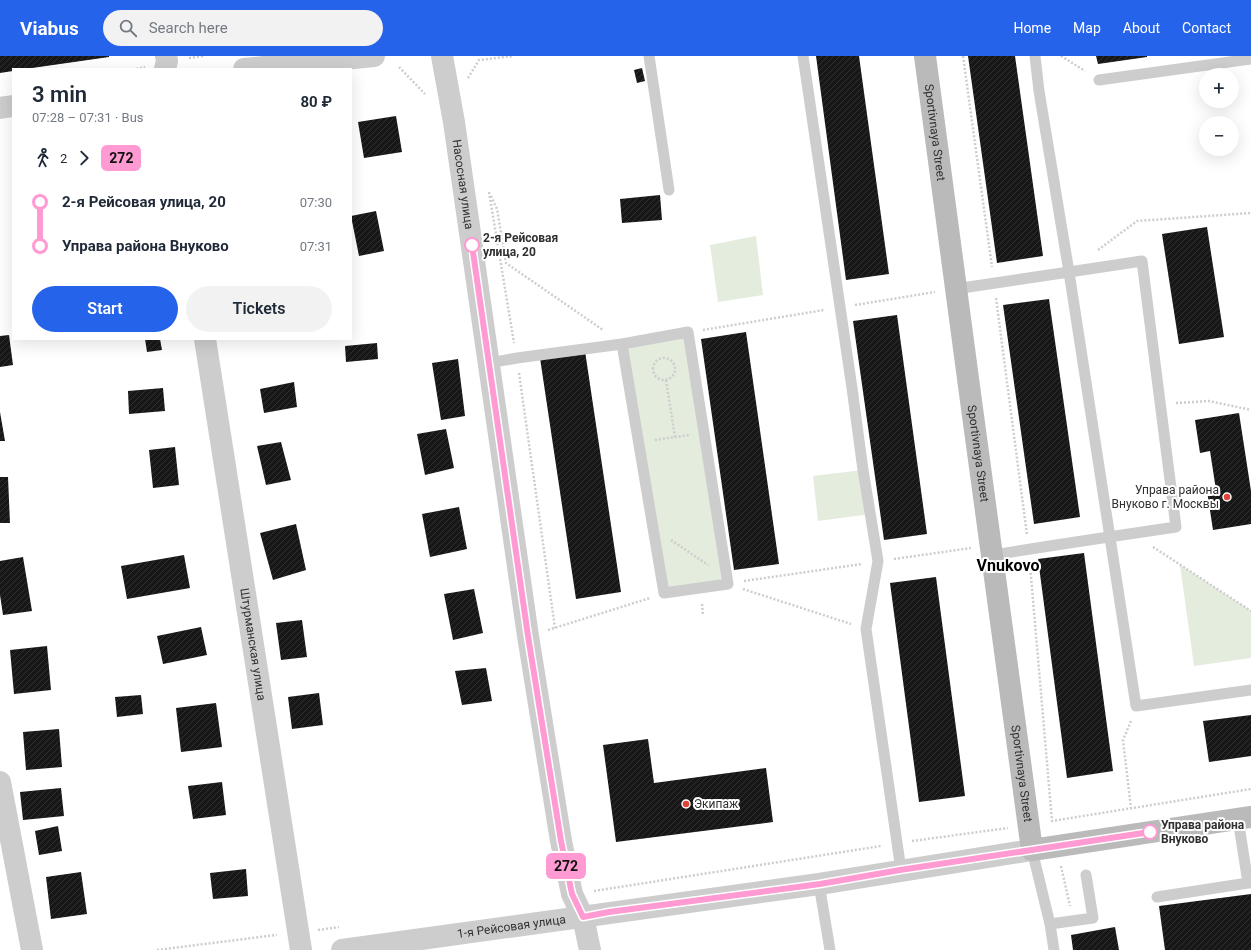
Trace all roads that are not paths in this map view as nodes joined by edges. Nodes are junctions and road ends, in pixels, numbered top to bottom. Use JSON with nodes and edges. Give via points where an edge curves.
{"nodes":[{"id":1,"x":166,"y":56,"type":"edge"},
{"id":2,"x":374,"y":56,"type":"edge"},
{"id":3,"x":442,"y":56,"type":"edge"},
{"id":4,"x":649,"y":56,"type":"edge"},
{"id":5,"x":803,"y":56,"type":"edge"},
{"id":6,"x":925,"y":56,"type":"edge"},
{"id":7,"x":1035,"y":56,"type":"edge"},
{"id":8,"x":1229,"y":59,"type":"edge"},
{"id":9,"x":1251,"y":59,"type":"edge"},
{"id":10,"x":165,"y":68,"type":"edge"},
{"id":11,"x":254,"y":68,"type":"edge"},
{"id":12,"x":1099,"y":80,"type":"road end"},
{"id":13,"x":12,"y":106,"type":"edge"},
{"id":14,"x":0,"y":108,"type":"edge"},
{"id":15,"x":669,"y":190,"type":"dead end"},
{"id":16,"x":1069,"y":272,"type":"junction"},
{"id":17,"x":955,"y":289,"type":"junction"},
{"id":18,"x":205,"y":340,"type":"edge"},
{"id":19,"x":622,"y":344,"type":"junction"},
{"id":20,"x":489,"y":363,"type":"junction"},
{"id":21,"x":1109,"y":537,"type":"junction"},
{"id":22,"x":991,"y":550,"type":"junction"},
{"id":23,"x":1251,"y":690,"type":"edge"},
{"id":24,"x":0,"y":782,"type":"edge"},
{"id":25,"x":1245,"y":818,"type":"edge"},
{"id":26,"x":1032,"y":850,"type":"junction"},
{"id":27,"x":900,"y":870,"type":"junction"},
{"id":28,"x":1086,"y":875,"type":"dead end"},
{"id":29,"x":1250,"y":883,"type":"edge"},
{"id":30,"x":820,"y":884,"type":"junction"},
{"id":31,"x":1157,"y":897,"type":"dead end"},
{"id":32,"x":583,"y":917,"type":"junction"},
{"id":33,"x":1050,"y":924,"type":"junction"},
{"id":34,"x":32,"y":950,"type":"edge"},
{"id":35,"x":301,"y":950,"type":"edge"},
{"id":36,"x":342,"y":950,"type":"edge"},
{"id":37,"x":590,"y":950,"type":"edge"},
{"id":38,"x":830,"y":950,"type":"edge"},
{"id":39,"x":1054,"y":950,"type":"edge"}],
"edges":[{"from":1,"to":10,"type":"street"},
{"from":2,"to":11,"type":"street"},
{"from":3,"to":20,"type":"street","name":"Насосная улица"},
{"from":4,"to":15,"type":"lane"},
{"from":5,"to":27,"type":"lane","via":[[878,561],[866,629]]},
{"from":6,"to":17,"type":"street","name":"Sportivnaya Street"},
{"from":7,"to":16,"type":"lane"},
{"from":8,"to":9,"type":"lane"},
{"from":8,"to":12,"type":"lane"},
{"from":13,"to":14,"type":"street"},
{"from":16,"to":17,"type":"lane"},
{"from":16,"to":21,"type":"lane"},
{"from":16,"to":21,"type":"lane","via":[[1142,261],[1176,527]]},
{"from":17,"to":22,"type":"street","name":"Sportivnaya Street"},
{"from":18,"to":35,"type":"street","name":"Штурманская улица"},
{"from":19,"to":19,"type":"lane","via":[[664,593],[727,581],[688,332]]},
{"from":19,"to":20,"type":"lane"},
{"from":20,"to":32,"type":"street","name":"Насосная улица","via":[[528,636],[561,841],[572,894]]},
{"from":21,"to":22,"type":"lane","via":[[1029,549]]},
{"from":21,"to":23,"type":"lane","via":[[1136,706]]},
{"from":22,"to":26,"type":"street","name":"Sportivnaya Street"},
{"from":24,"to":34,"type":"street"},
{"from":25,"to":26,"type":"street","name":"1-я Рейсовая улица"},
{"from":25,"to":29,"type":"lane"},
{"from":26,"to":27,"type":"street","name":"1-я Рейсовая улица"},
{"from":26,"to":33,"type":"lane"},
{"from":27,"to":30,"type":"street","name":"1-я Рейсовая улица"},
{"from":28,"to":33,"type":"lane","via":[[1093,918]]},
{"from":29,"to":31,"type":"lane"},
{"from":30,"to":32,"type":"street","name":"1-я Рейсовая улица"},
{"from":30,"to":38,"type":"lane"},
{"from":32,"to":36,"type":"street","name":"1-я Рейсовая улица"},
{"from":32,"to":37,"type":"street","name":"Насосная улица"},
{"from":33,"to":39,"type":"lane"}]}
